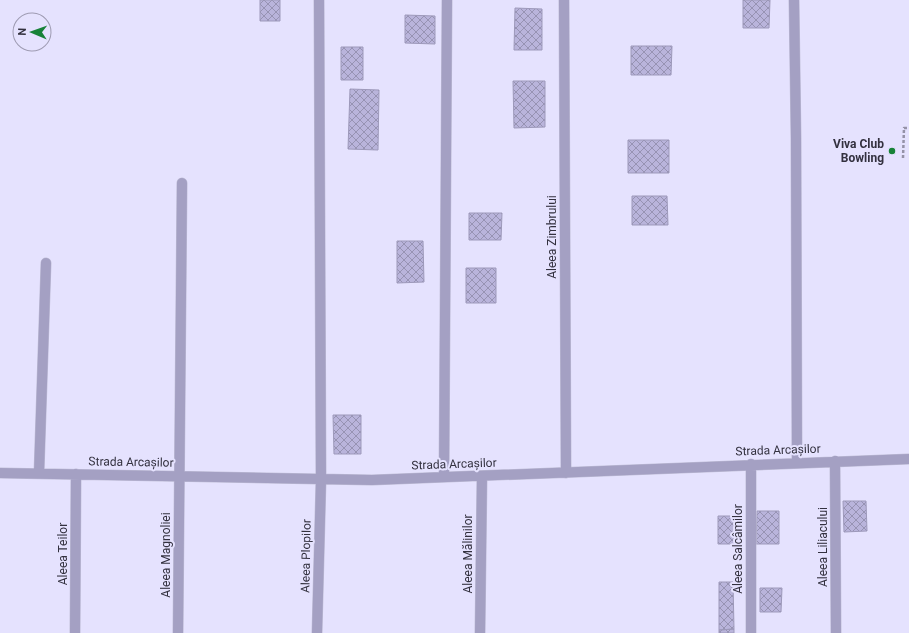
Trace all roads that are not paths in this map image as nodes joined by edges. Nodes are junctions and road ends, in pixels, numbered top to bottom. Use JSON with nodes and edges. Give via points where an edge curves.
{"nodes":[{"id":1,"x":319,"y":0,"type":"edge"},
{"id":2,"x":447,"y":0,"type":"edge"},
{"id":3,"x":564,"y":0,"type":"edge"},
{"id":4,"x":794,"y":0,"type":"edge"},
{"id":5,"x":182,"y":184,"type":"dead end"},
{"id":6,"x":46,"y":263,"type":"dead end"},
{"id":7,"x":909,"y":459,"type":"edge"},
{"id":8,"x":835,"y":461,"type":"junction"},
{"id":9,"x":797,"y":463,"type":"junction"},
{"id":10,"x":751,"y":464,"type":"junction"},
{"id":11,"x":0,"y":473,"type":"edge"},
{"id":12,"x":39,"y":473,"type":"junction"},
{"id":13,"x":566,"y":473,"type":"junction"},
{"id":14,"x":76,"y":474,"type":"junction"},
{"id":15,"x":179,"y":476,"type":"junction"},
{"id":16,"x":482,"y":476,"type":"junction"},
{"id":17,"x":444,"y":477,"type":"junction"},
{"id":18,"x":321,"y":480,"type":"junction"},
{"id":19,"x":75,"y":633,"type":"edge"},
{"id":20,"x":178,"y":633,"type":"edge"},
{"id":21,"x":318,"y":633,"type":"edge"},
{"id":22,"x":480,"y":633,"type":"edge"},
{"id":23,"x":751,"y":633,"type":"edge"},
{"id":24,"x":836,"y":633,"type":"edge"}],
"edges":[{"from":1,"to":18,"type":"street","name":"Aleea Plopilor"},
{"from":2,"to":17,"type":"street"},
{"from":3,"to":13,"type":"street","name":"Aleea Zimbrului"},
{"from":4,"to":9,"type":"street"},
{"from":5,"to":15,"type":"street","name":"Aleea Magnoliei"},
{"from":6,"to":12,"type":"street"},
{"from":7,"to":8,"type":"street","name":"Strada Arcașilor"},
{"from":8,"to":9,"type":"street","name":"Strada Arcașilor"},
{"from":8,"to":24,"type":"street","name":"Aleea Liliacului"},
{"from":9,"to":10,"type":"street","name":"Strada Arcașilor"},
{"from":10,"to":13,"type":"street","name":"Strada Arcașilor"},
{"from":10,"to":23,"type":"street","name":"Aleea Salcâmilor"},
{"from":11,"to":12,"type":"street","name":"Strada Arcașilor"},
{"from":12,"to":14,"type":"street","name":"Strada Arcașilor"},
{"from":13,"to":16,"type":"street","name":"Strada Arcașilor"},
{"from":14,"to":15,"type":"street","name":"Strada Arcașilor"},
{"from":14,"to":19,"type":"street","name":"Aleea Teilor"},
{"from":15,"to":18,"type":"street","name":"Strada Arcașilor"},
{"from":15,"to":20,"type":"street","name":"Aleea Magnoliei"},
{"from":16,"to":17,"type":"street","name":"Strada Arcașilor"},
{"from":16,"to":22,"type":"street","name":"Aleea Mălinilor"},
{"from":17,"to":18,"type":"street","name":"Strada Arcașilor"},
{"from":18,"to":21,"type":"street","name":"Aleea Plopilor"}]}
